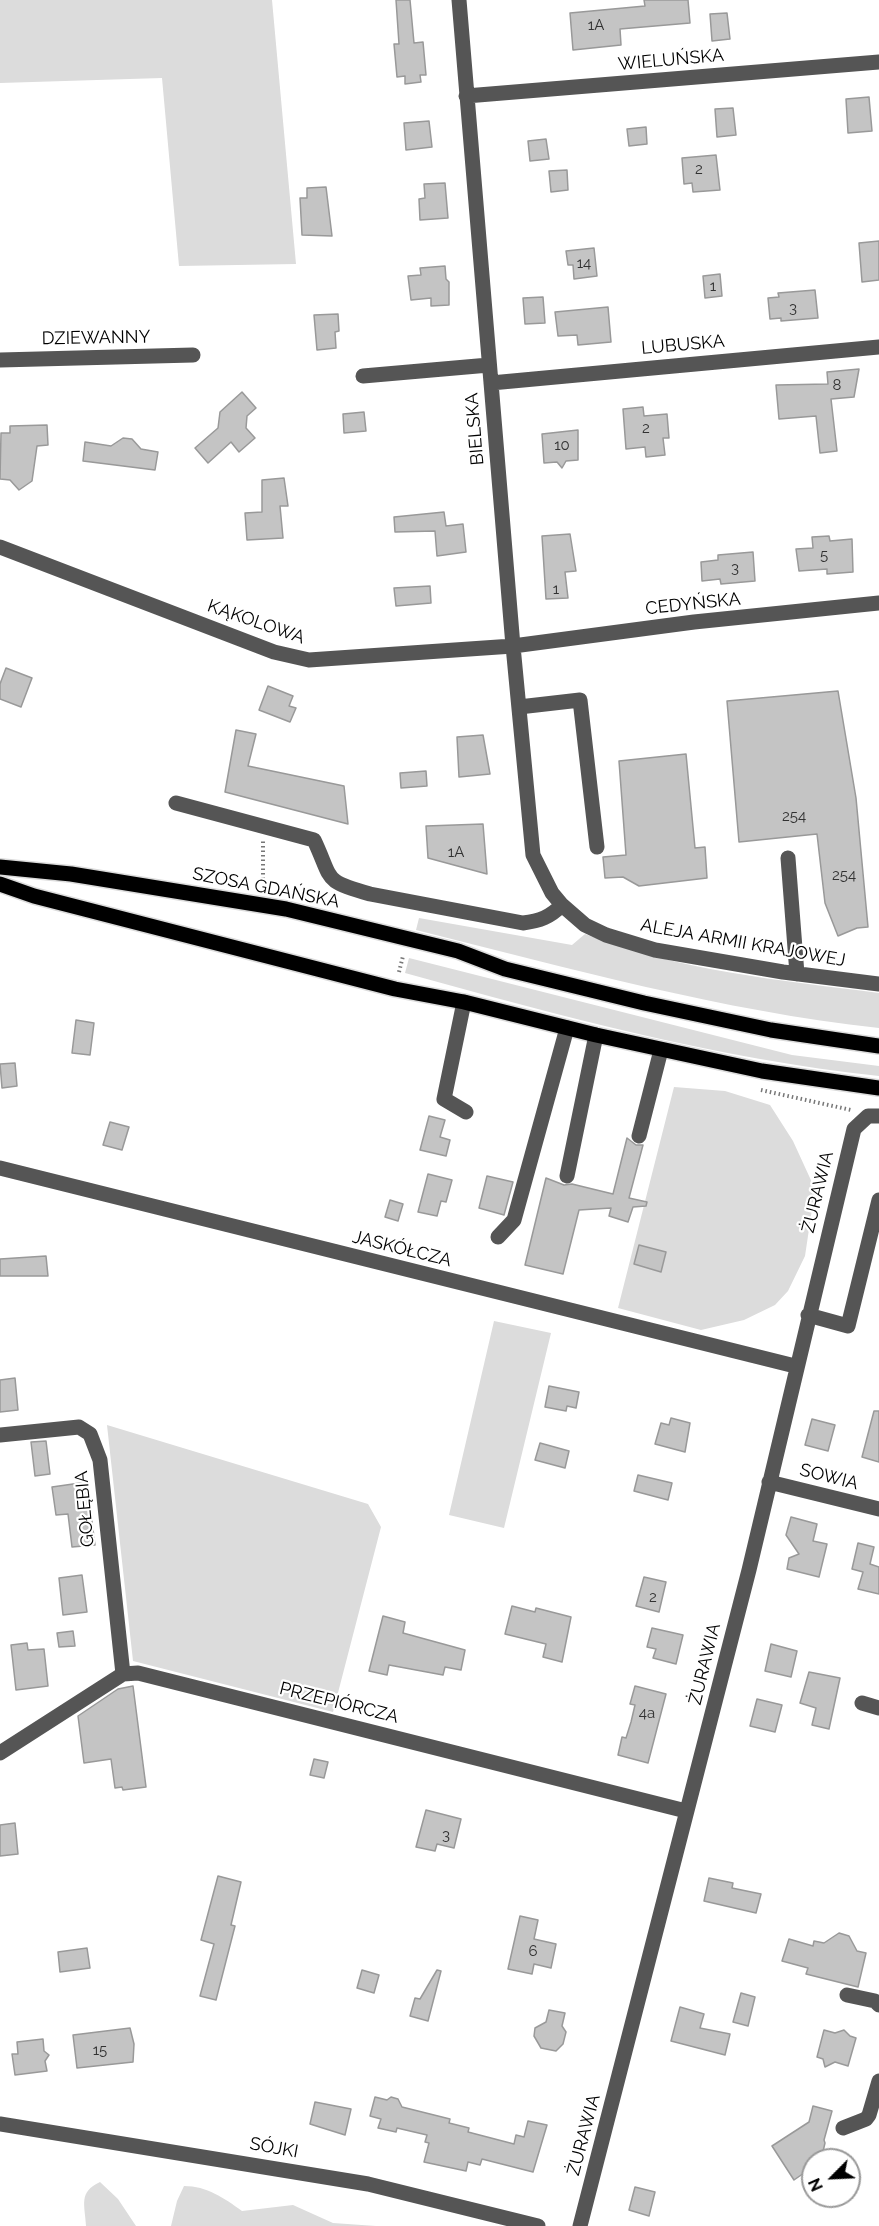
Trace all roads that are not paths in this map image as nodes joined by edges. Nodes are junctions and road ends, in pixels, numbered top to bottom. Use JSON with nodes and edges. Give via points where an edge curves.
{"nodes":[{"id":1,"x":459,"y":0,"type":"edge"},
{"id":2,"x":879,"y":62,"type":"edge"},
{"id":3,"x":466,"y":96,"type":"junction"},
{"id":4,"x":879,"y":347,"type":"edge"},
{"id":5,"x":193,"y":356,"type":"dead end"},
{"id":6,"x":0,"y":360,"type":"edge"},
{"id":7,"x":489,"y":365,"type":"junction"},
{"id":8,"x":363,"y":376,"type":"dead end"},
{"id":9,"x":491,"y":383,"type":"junction"},
{"id":10,"x":0,"y":547,"type":"edge"},
{"id":11,"x":879,"y":603,"type":"edge"},
{"id":12,"x":513,"y":646,"type":"junction"},
{"id":13,"x":519,"y":707,"type":"junction"},
{"id":14,"x":176,"y":803,"type":"dead end"},
{"id":15,"x":597,"y":847,"type":"dead end"},
{"id":16,"x":533,"y":855,"type":"joint"},
{"id":17,"x":788,"y":858,"type":"dead end"},
{"id":18,"x":0,"y":867,"type":"edge"},
{"id":19,"x":0,"y":884,"type":"edge"},
{"id":20,"x":562,"y":905,"type":"junction"},
{"id":21,"x":798,"y":974,"type":"junction"},
{"id":22,"x":879,"y":984,"type":"edge"},
{"id":23,"x":464,"y":1002,"type":"junction"},
{"id":24,"x":567,"y":1028,"type":"junction"},
{"id":25,"x":596,"y":1035,"type":"junction"},
{"id":26,"x":879,"y":1046,"type":"edge"},
{"id":27,"x":661,"y":1050,"type":"junction"},
{"id":28,"x":879,"y":1088,"type":"edge"},
{"id":29,"x":466,"y":1112,"type":"dead end"},
{"id":30,"x":874,"y":1116,"type":"edge"},
{"id":31,"x":639,"y":1136,"type":"dead end"},
{"id":32,"x":0,"y":1168,"type":"edge"},
{"id":33,"x":567,"y":1176,"type":"dead end"},
{"id":34,"x":879,"y":1200,"type":"edge"},
{"id":35,"x":498,"y":1238,"type":"dead end"},
{"id":36,"x":808,"y":1315,"type":"junction"},
{"id":37,"x":795,"y":1366,"type":"junction"},
{"id":38,"x":0,"y":1435,"type":"edge"},
{"id":39,"x":770,"y":1482,"type":"junction"},
{"id":40,"x":879,"y":1509,"type":"edge"},
{"id":41,"x":123,"y":1674,"type":"junction"},
{"id":42,"x":862,"y":1703,"type":"dead end"},
{"id":43,"x":879,"y":1708,"type":"edge"},
{"id":44,"x":0,"y":1754,"type":"edge"},
{"id":45,"x":686,"y":1811,"type":"junction"},
{"id":46,"x":847,"y":1995,"type":"dead end"},
{"id":47,"x":879,"y":2006,"type":"edge"},
{"id":48,"x":879,"y":2080,"type":"edge"},
{"id":49,"x":0,"y":2124,"type":"edge"},
{"id":50,"x":843,"y":2128,"type":"dead end"},
{"id":51,"x":537,"y":2226,"type":"edge"},
{"id":52,"x":580,"y":2226,"type":"edge"}],
"edges":[{"from":1,"to":3,"type":"street","name":"BIELSKA"},
{"from":2,"to":3,"type":"street","name":"WIELUŃSKA"},
{"from":3,"to":7,"type":"street","name":"BIELSKA"},
{"from":4,"to":9,"type":"street","name":"LUBUSKA"},
{"from":5,"to":6,"type":"street","name":"DZIEWANNY"},
{"from":7,"to":8,"type":"street"},
{"from":7,"to":9,"type":"street","name":"BIELSKA"},
{"from":9,"to":12,"type":"street","name":"BIELSKA"},
{"from":10,"to":12,"type":"street","name":"KĄKOLOWA","via":[[291,658]]},
{"from":11,"to":12,"type":"street","name":"CEDYŃSKA"},
{"from":12,"to":13,"type":"street","name":"BIELSKA"},
{"from":13,"to":15,"type":"street","via":[[580,700]]},
{"from":13,"to":16,"type":"street","name":"BIELSKA"},
{"from":14,"to":20,"type":"street","via":[[314,840],[326,873],[348,888],[370,894],[524,923],[539,922]]},
{"from":16,"to":20,"type":"street","name":"ALEJA ARMII KRAJOWEJ"},
{"from":17,"to":21,"type":"street"},
{"from":18,"to":26,"type":"main road","name":"SZOSA GDAŃSKA","via":[[71,874],[286,909],[704,1017]]},
{"from":19,"to":23,"type":"main road","via":[[395,989]]},
{"from":20,"to":21,"type":"street","name":"ALEJA ARMII KRAJOWEJ","via":[[588,926],[623,941]]},
{"from":21,"to":22,"type":"street","name":"ALEJA ARMII KRAJOWEJ"},
{"from":23,"to":24,"type":"main road"},
{"from":23,"to":29,"type":"street","via":[[444,1099]]},
{"from":24,"to":25,"type":"main road"},
{"from":24,"to":35,"type":"street","via":[[514,1220]]},
{"from":25,"to":27,"type":"main road"},
{"from":25,"to":33,"type":"street"},
{"from":27,"to":28,"type":"main road","via":[[758,1070]]},
{"from":27,"to":31,"type":"street"},
{"from":30,"to":36,"type":"street","name":"ŻURAWIA","via":[[854,1129]]},
{"from":32,"to":37,"type":"street","name":"JASKÓŁCZA"},
{"from":34,"to":36,"type":"street","via":[[848,1326]]},
{"from":36,"to":37,"type":"street","name":"ŻURAWIA"},
{"from":37,"to":39,"type":"street","name":"ŻURAWIA"},
{"from":38,"to":41,"type":"street","name":"GOŁĘBIA","via":[[79,1426],[90,1434],[100,1460]]},
{"from":39,"to":40,"type":"street","name":"SOWIA"},
{"from":39,"to":45,"type":"street","name":"ŻURAWIA"},
{"from":41,"to":44,"type":"street"},
{"from":41,"to":45,"type":"street","name":"PRZEPIÓRCZA","via":[[138,1673]]},
{"from":42,"to":43,"type":"street"},
{"from":45,"to":52,"type":"street","name":"ŻURAWIA"},
{"from":46,"to":47,"type":"street","via":[[874,2001]]},
{"from":48,"to":50,"type":"street","via":[[870,2115]]},
{"from":49,"to":51,"type":"street","name":"SÓJKI","via":[[368,2184]]}]}
